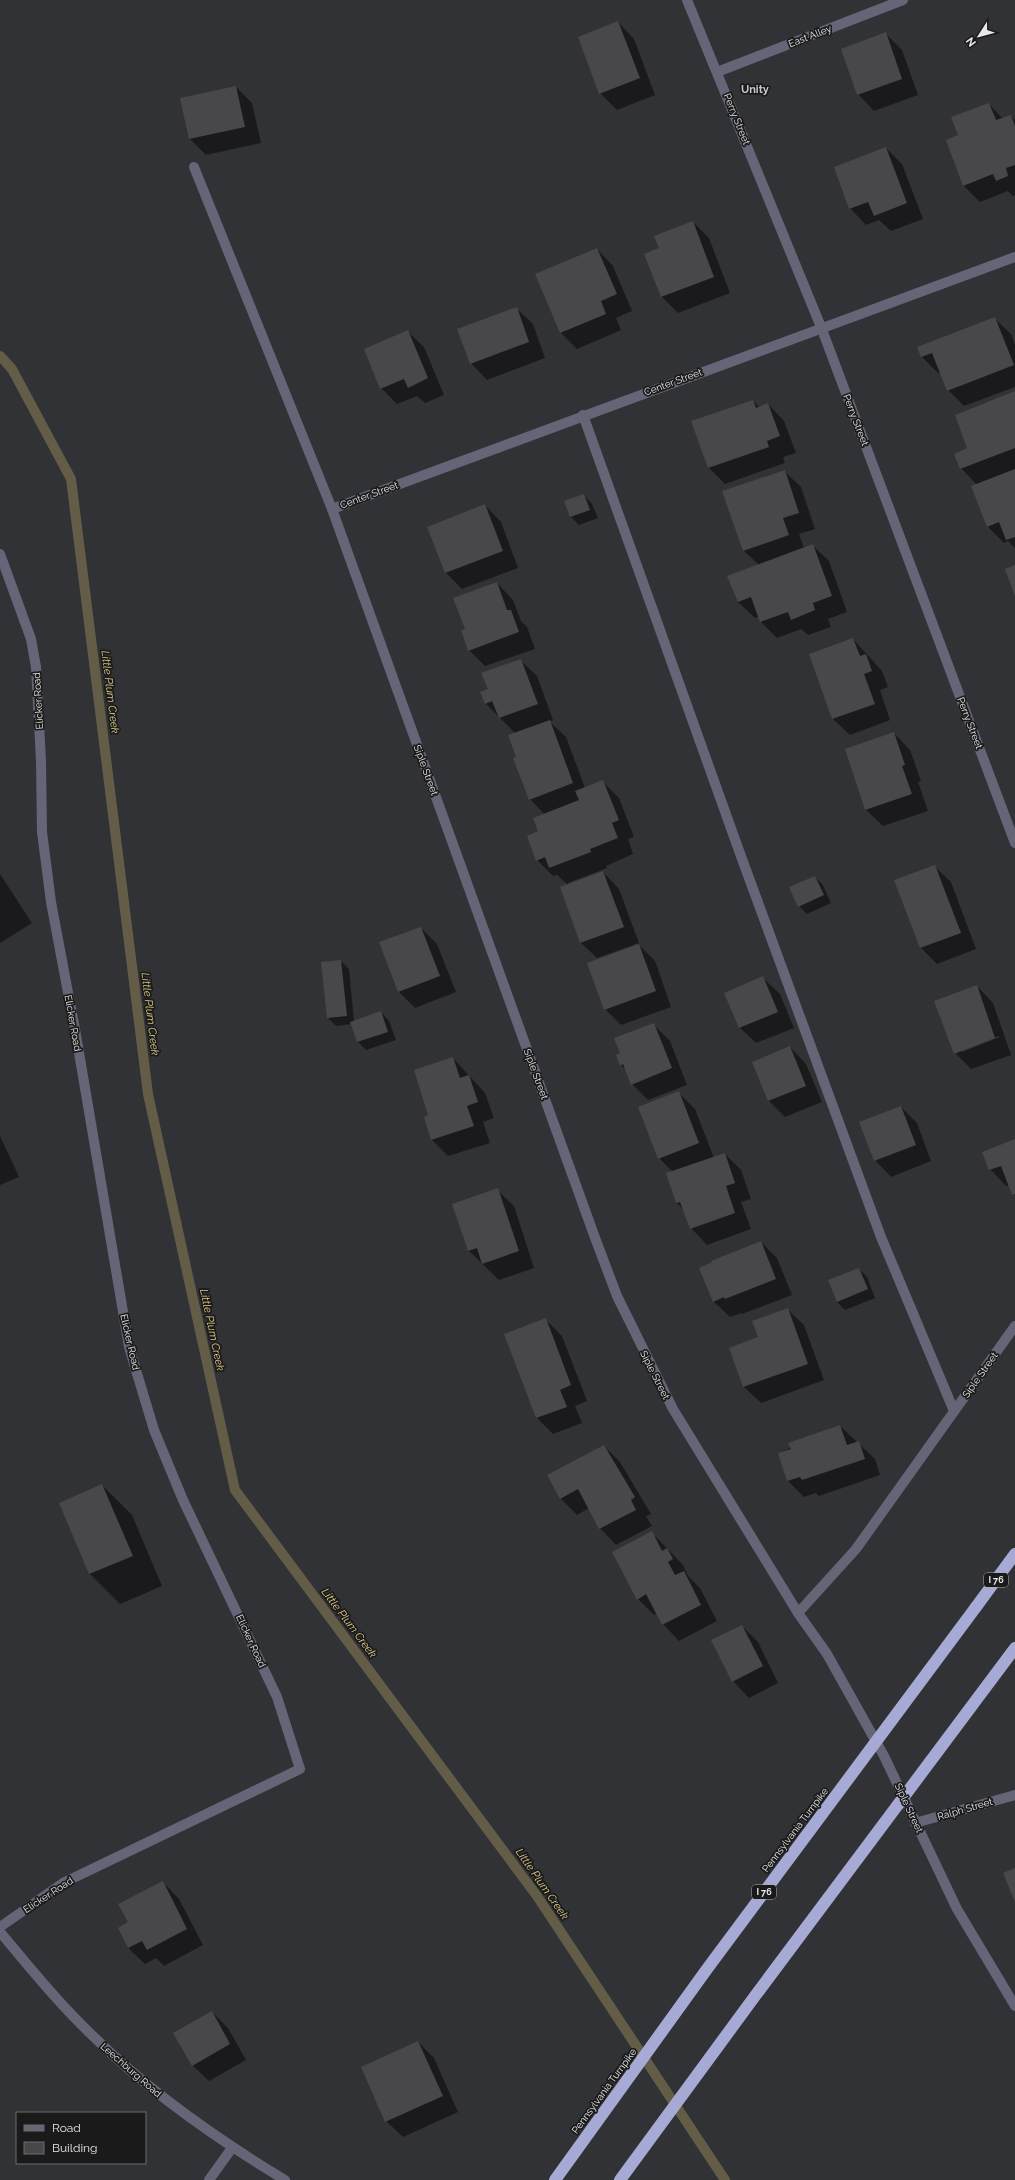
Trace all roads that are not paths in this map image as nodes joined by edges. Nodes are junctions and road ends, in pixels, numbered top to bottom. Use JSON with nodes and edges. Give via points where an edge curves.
{"nodes":[{"id":1,"x":687,"y":0,"type":"edge"},
{"id":2,"x":902,"y":0,"type":"edge"},
{"id":3,"x":718,"y":72,"type":"junction"},
{"id":4,"x":194,"y":167,"type":"dead end"},
{"id":5,"x":1015,"y":257,"type":"edge"},
{"id":6,"x":821,"y":327,"type":"junction"},
{"id":7,"x":583,"y":415,"type":"junction"},
{"id":8,"x":332,"y":509,"type":"junction"},
{"id":9,"x":0,"y":554,"type":"edge"},
{"id":10,"x":1015,"y":843,"type":"edge"},
{"id":11,"x":1015,"y":1326,"type":"edge"},
{"id":12,"x":954,"y":1411,"type":"junction"},
{"id":13,"x":1015,"y":1554,"type":"edge"},
{"id":14,"x":798,"y":1613,"type":"junction"},
{"id":15,"x":1015,"y":1648,"type":"edge"},
{"id":16,"x":1015,"y":1795,"type":"edge"},
{"id":17,"x":915,"y":1823,"type":"junction"},
{"id":18,"x":0,"y":1927,"type":"edge"},
{"id":19,"x":0,"y":1932,"type":"edge"},
{"id":20,"x":1015,"y":2006,"type":"edge"},
{"id":21,"x":232,"y":2148,"type":"junction"},
{"id":22,"x":209,"y":2180,"type":"edge"},
{"id":23,"x":285,"y":2180,"type":"edge"},
{"id":24,"x":555,"y":2180,"type":"edge"},
{"id":25,"x":620,"y":2180,"type":"edge"}],
"edges":[{"from":1,"to":3,"type":"street","name":"Perry Street"},
{"from":2,"to":3,"type":"street","name":"East Alley"},
{"from":3,"to":6,"type":"street","name":"Perry Street"},
{"from":4,"to":8,"type":"street","name":"Siple Street"},
{"from":5,"to":6,"type":"street","name":"Center Street"},
{"from":6,"to":7,"type":"street","name":"Center Street"},
{"from":6,"to":10,"type":"street","name":"Perry Street"},
{"from":7,"to":8,"type":"street","name":"Center Street"},
{"from":7,"to":12,"type":"street","via":[[742,859],[879,1230]]},
{"from":8,"to":14,"type":"street","name":"Siple Street","via":[[617,1296],[673,1409]]},
{"from":9,"to":18,"type":"street","name":"Elicker Road","via":[[31,639],[36,667],[42,832],[51,902],[129,1347],[157,1437],[183,1500],[278,1697],[300,1769],[63,1883]]},
{"from":11,"to":12,"type":"street","name":"Siple Street"},
{"from":12,"to":14,"type":"street","name":"Siple Street","via":[[856,1549]]},
{"from":13,"to":24,"type":"highway","name":"Pennsylvania Turnpike","number":"I 76","bridge":true,"via":[[707,1969]]},
{"from":14,"to":17,"type":"street","name":"Siple Street","via":[[827,1654],[853,1699],[884,1756]]},
{"from":15,"to":25,"type":"highway","bridge":true},
{"from":16,"to":17,"type":"street","name":"Ralph Street"},
{"from":17,"to":20,"type":"street","name":"Siple Street","via":[[957,1910]]},
{"from":19,"to":21,"type":"street","name":"Leechburg Road","via":[[31,1970],[95,2038],[163,2098]]},
{"from":21,"to":22,"type":"street"},
{"from":21,"to":23,"type":"street","name":"Leechburg Road"}]}
